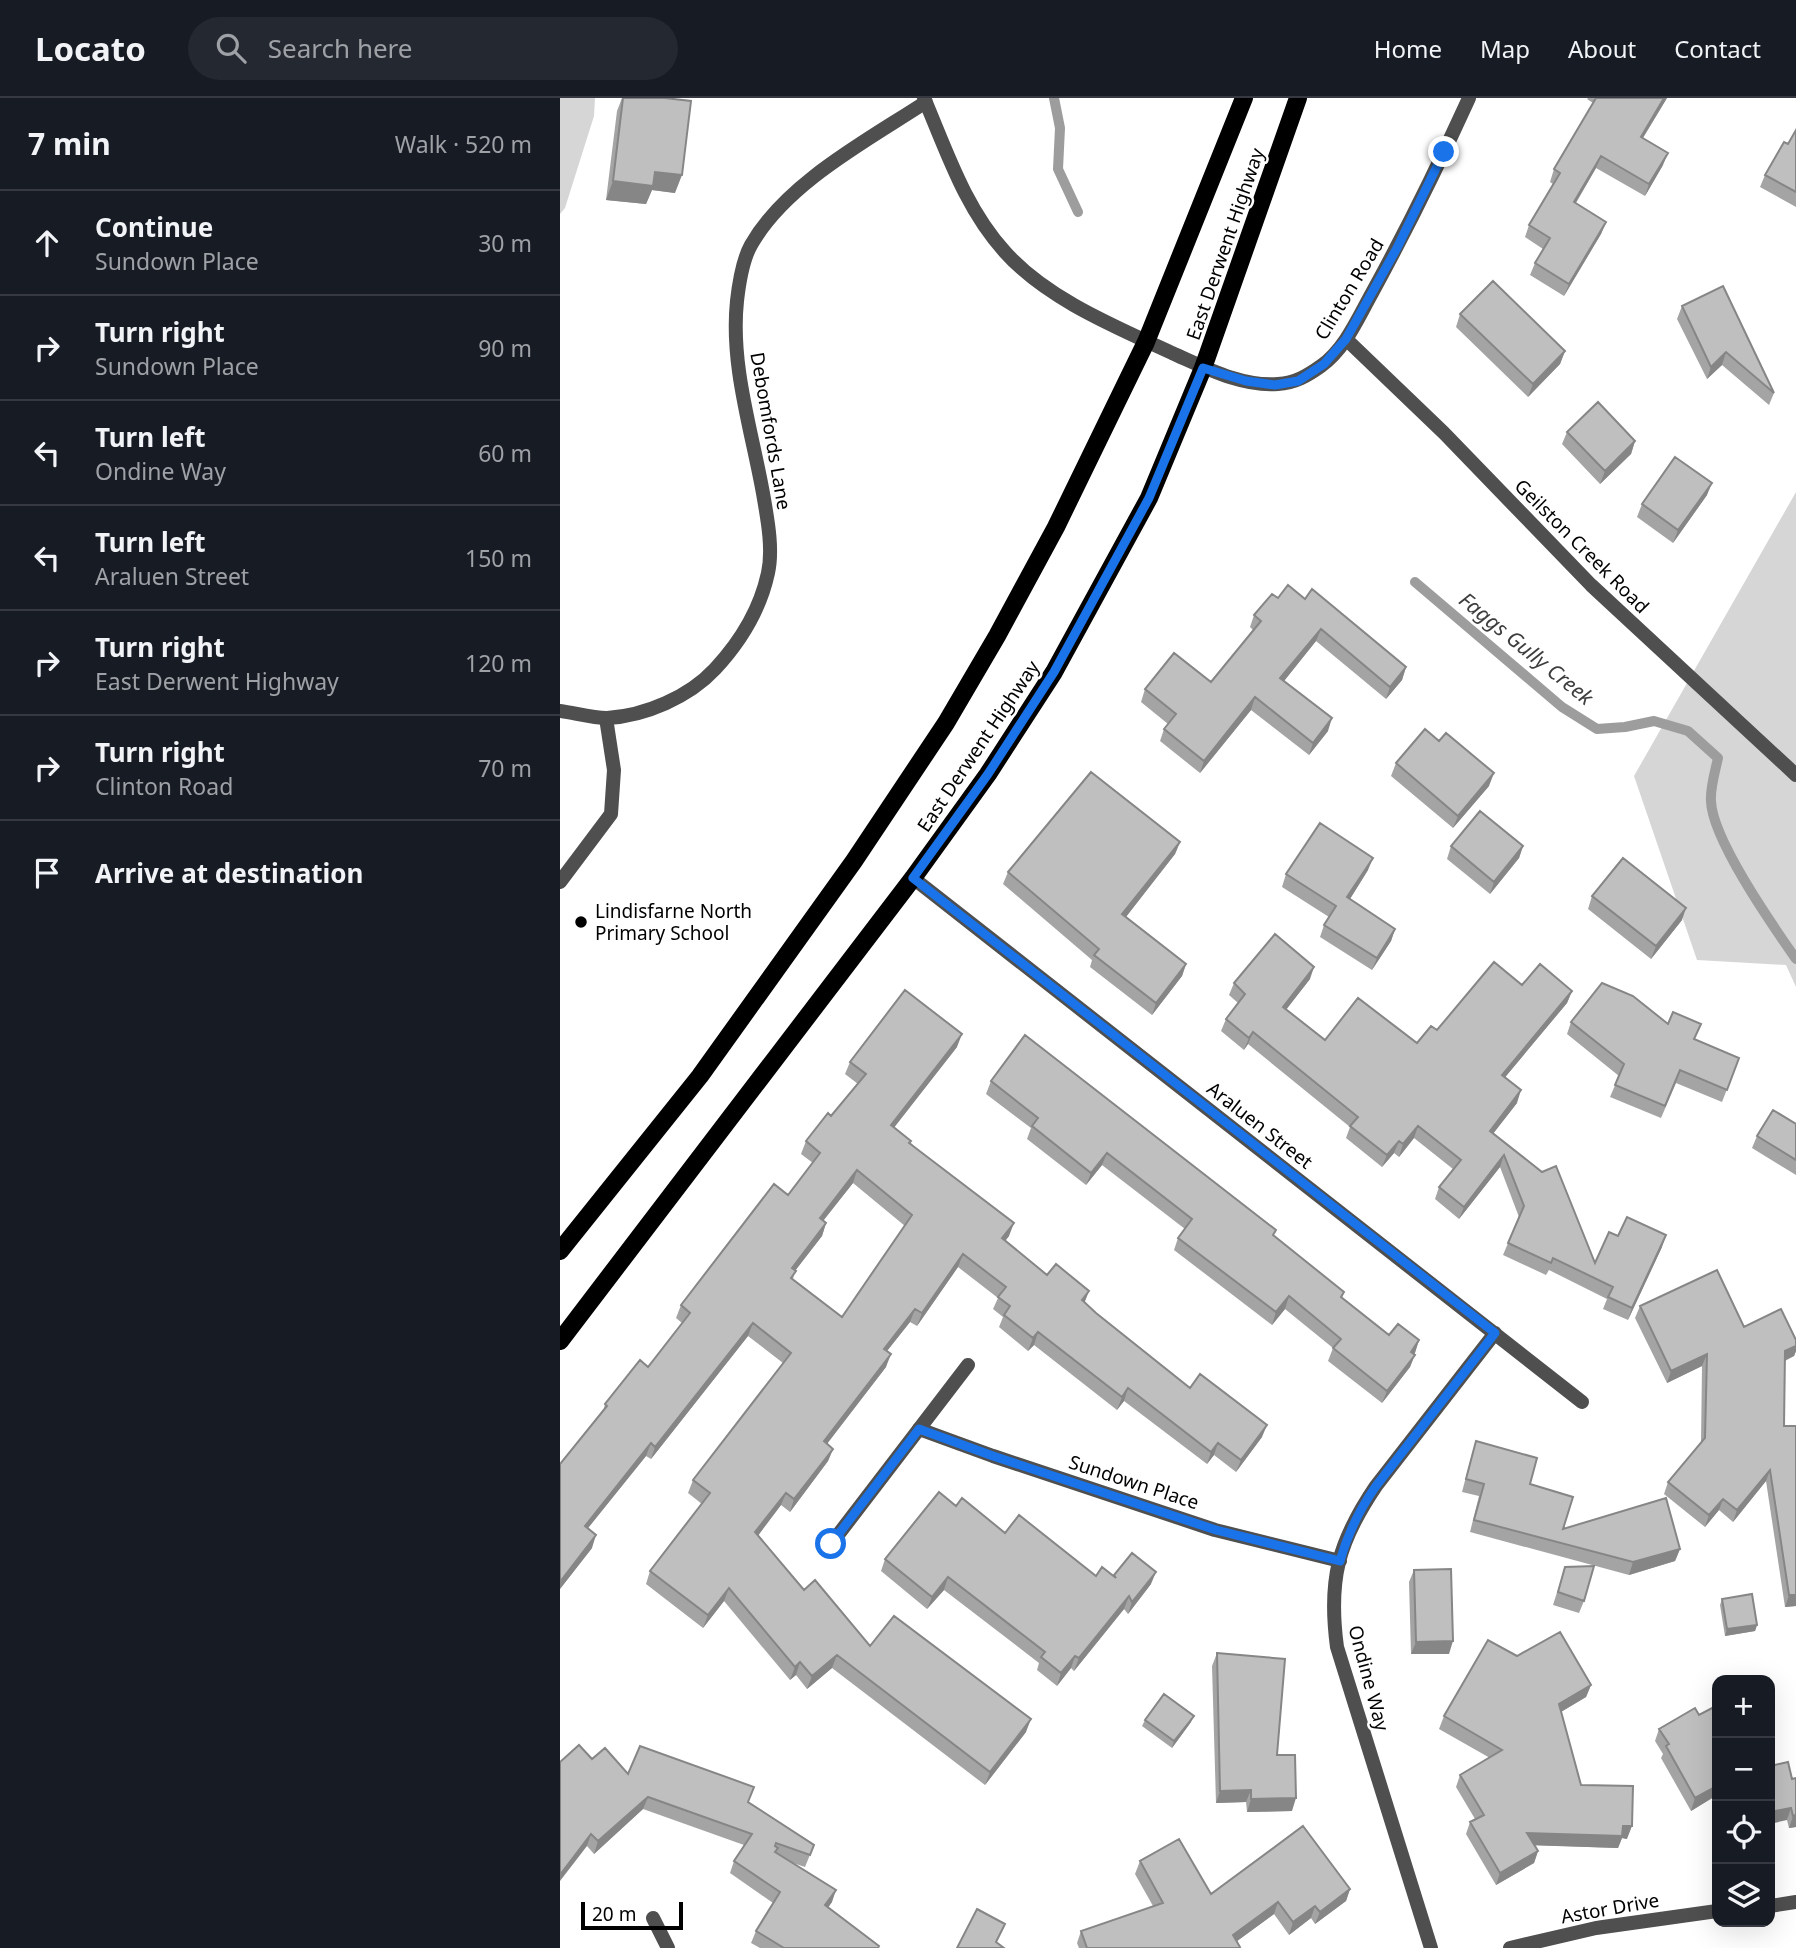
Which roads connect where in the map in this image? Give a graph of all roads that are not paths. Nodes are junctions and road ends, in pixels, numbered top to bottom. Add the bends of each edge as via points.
1 (1244, 98) edge
2 (1298, 98) edge
3 (1469, 98) edge
4 (925, 100) edge
5 (1346, 339) junction
6 (1146, 342) junction
7 (1203, 368) junction
8 (560, 711) edge
9 (606, 718) junction
10 (1796, 775) edge
11 (913, 878) junction
12 (560, 882) edge
13 (560, 1251) edge
14 (1495, 1333) junction
15 (560, 1341) edge
16 (968, 1365) dead end
17 (1582, 1402) dead end
18 (919, 1429) junction
19 (831, 1544) dead end
20 (1340, 1561) junction
21 (1796, 1902) edge
22 (1775, 1905) edge
23 (1712, 1912) edge
24 (653, 1918) dead end
25 (668, 1948) edge
26 (1431, 1948) edge
27 (1510, 1948) edge

1 - 6 main road, East Derwent Highway
2 - 7 main road, East Derwent Highway
3 - 5 street, Clinton Road via 1397,248
4 - 6 street, Clinton Road via 965,194 1006,253 1033,279
4 - 9 street, Debomfords Lane via 802,186 750,246 735,322 739,369 769,527 769,570 756,611 733,650 707,678 672,701
5 - 7 street, Clinton Road via 1324,364 1298,381 1275,385
5 - 10 street, Geilston Creek Road via 1591,585
6 - 7 street, Clinton Road
6 - 13 main road, East Derwent Highway via 1056,527 946,723 701,1076
7 - 11 main road, East Derwent Highway via 1149,498 1054,672
8 - 9 street, Debomfords Lane
9 - 12 street via 614,770 611,814
11 - 14 street, Araluen Street
11 - 15 main road, East Derwent Highway
14 - 17 street, Araluen Street
14 - 20 street, Ondine Way via 1359,1511
16 - 18 street
18 - 19 street
18 - 20 street, Sundown Place via 1216,1530
20 - 26 street, Ondine Way via 1332,1613 1337,1647
21 - 22 street
23 - 27 street, Astor Drive via 1596,1928
24 - 25 street

